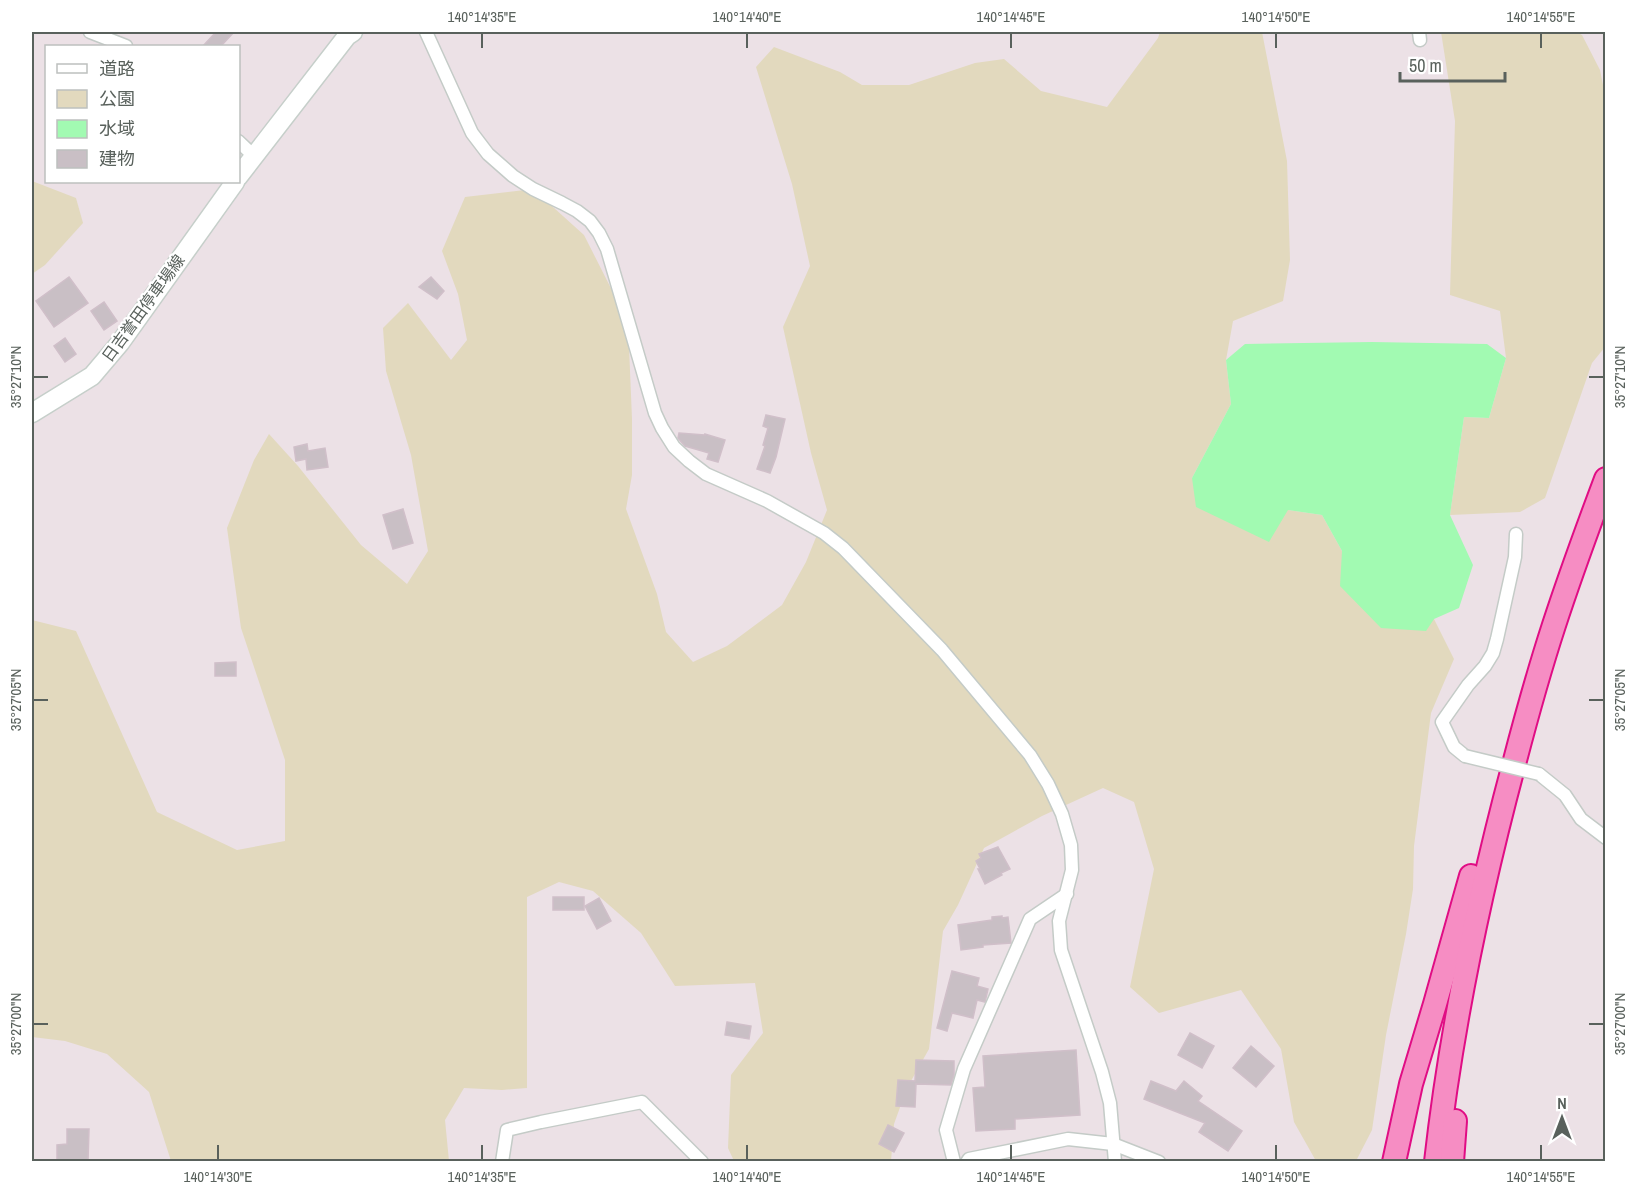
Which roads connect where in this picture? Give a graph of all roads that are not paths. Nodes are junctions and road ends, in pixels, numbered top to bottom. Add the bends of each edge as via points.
1 (90, 32) edge
2 (353, 32) edge
3 (426, 32) edge
4 (123, 45) edge
5 (240, 143) edge
6 (254, 156) junction
7 (240, 174) edge
8 (234, 183) edge
9 (32, 413) edge
10 (1605, 479) edge
11 (1516, 534) dead end
12 (1554, 625) junction
13 (1605, 838) edge
14 (1067, 894) junction
15 (1463, 985) junction
16 (1113, 1144) junction
17 (502, 1161) edge
18 (702, 1161) edge
19 (954, 1161) edge
20 (967, 1161) edge
21 (1115, 1161) edge
22 (1159, 1161) edge
23 (1394, 1161) edge
24 (1436, 1161) edge
25 (1452, 1161) edge

1 - 4 street
2 - 6 main road
3 - 14 street via 472,133 488,154 533,189 577,211 599,234 607,249 655,413 674,447 706,474 767,501 843,548 942,650 1030,755 1062,814 1071,845 1072,870
5 - 6 street
6 - 7 main road
8 - 9 main road, 日吉誉田停車場線 via 92,376
10 - 12 highway
11 - 13 street, bridge via 1515,557 1493,653 1442,722 1454,747 1466,756 1539,774 1565,795 1581,819
12 - 15 highway via 1503,804
12 - 23 highway via 1521,693 1411,1084
14 - 16 street via 1059,921 1060,950 1102,1072 1110,1103
14 - 19 street via 1030,919 964,1069 946,1130
15 - 24 highway
15 - 25 highway
16 - 20 street via 1068,1139
16 - 21 street
16 - 22 street
17 - 18 street via 507,1130 642,1102

